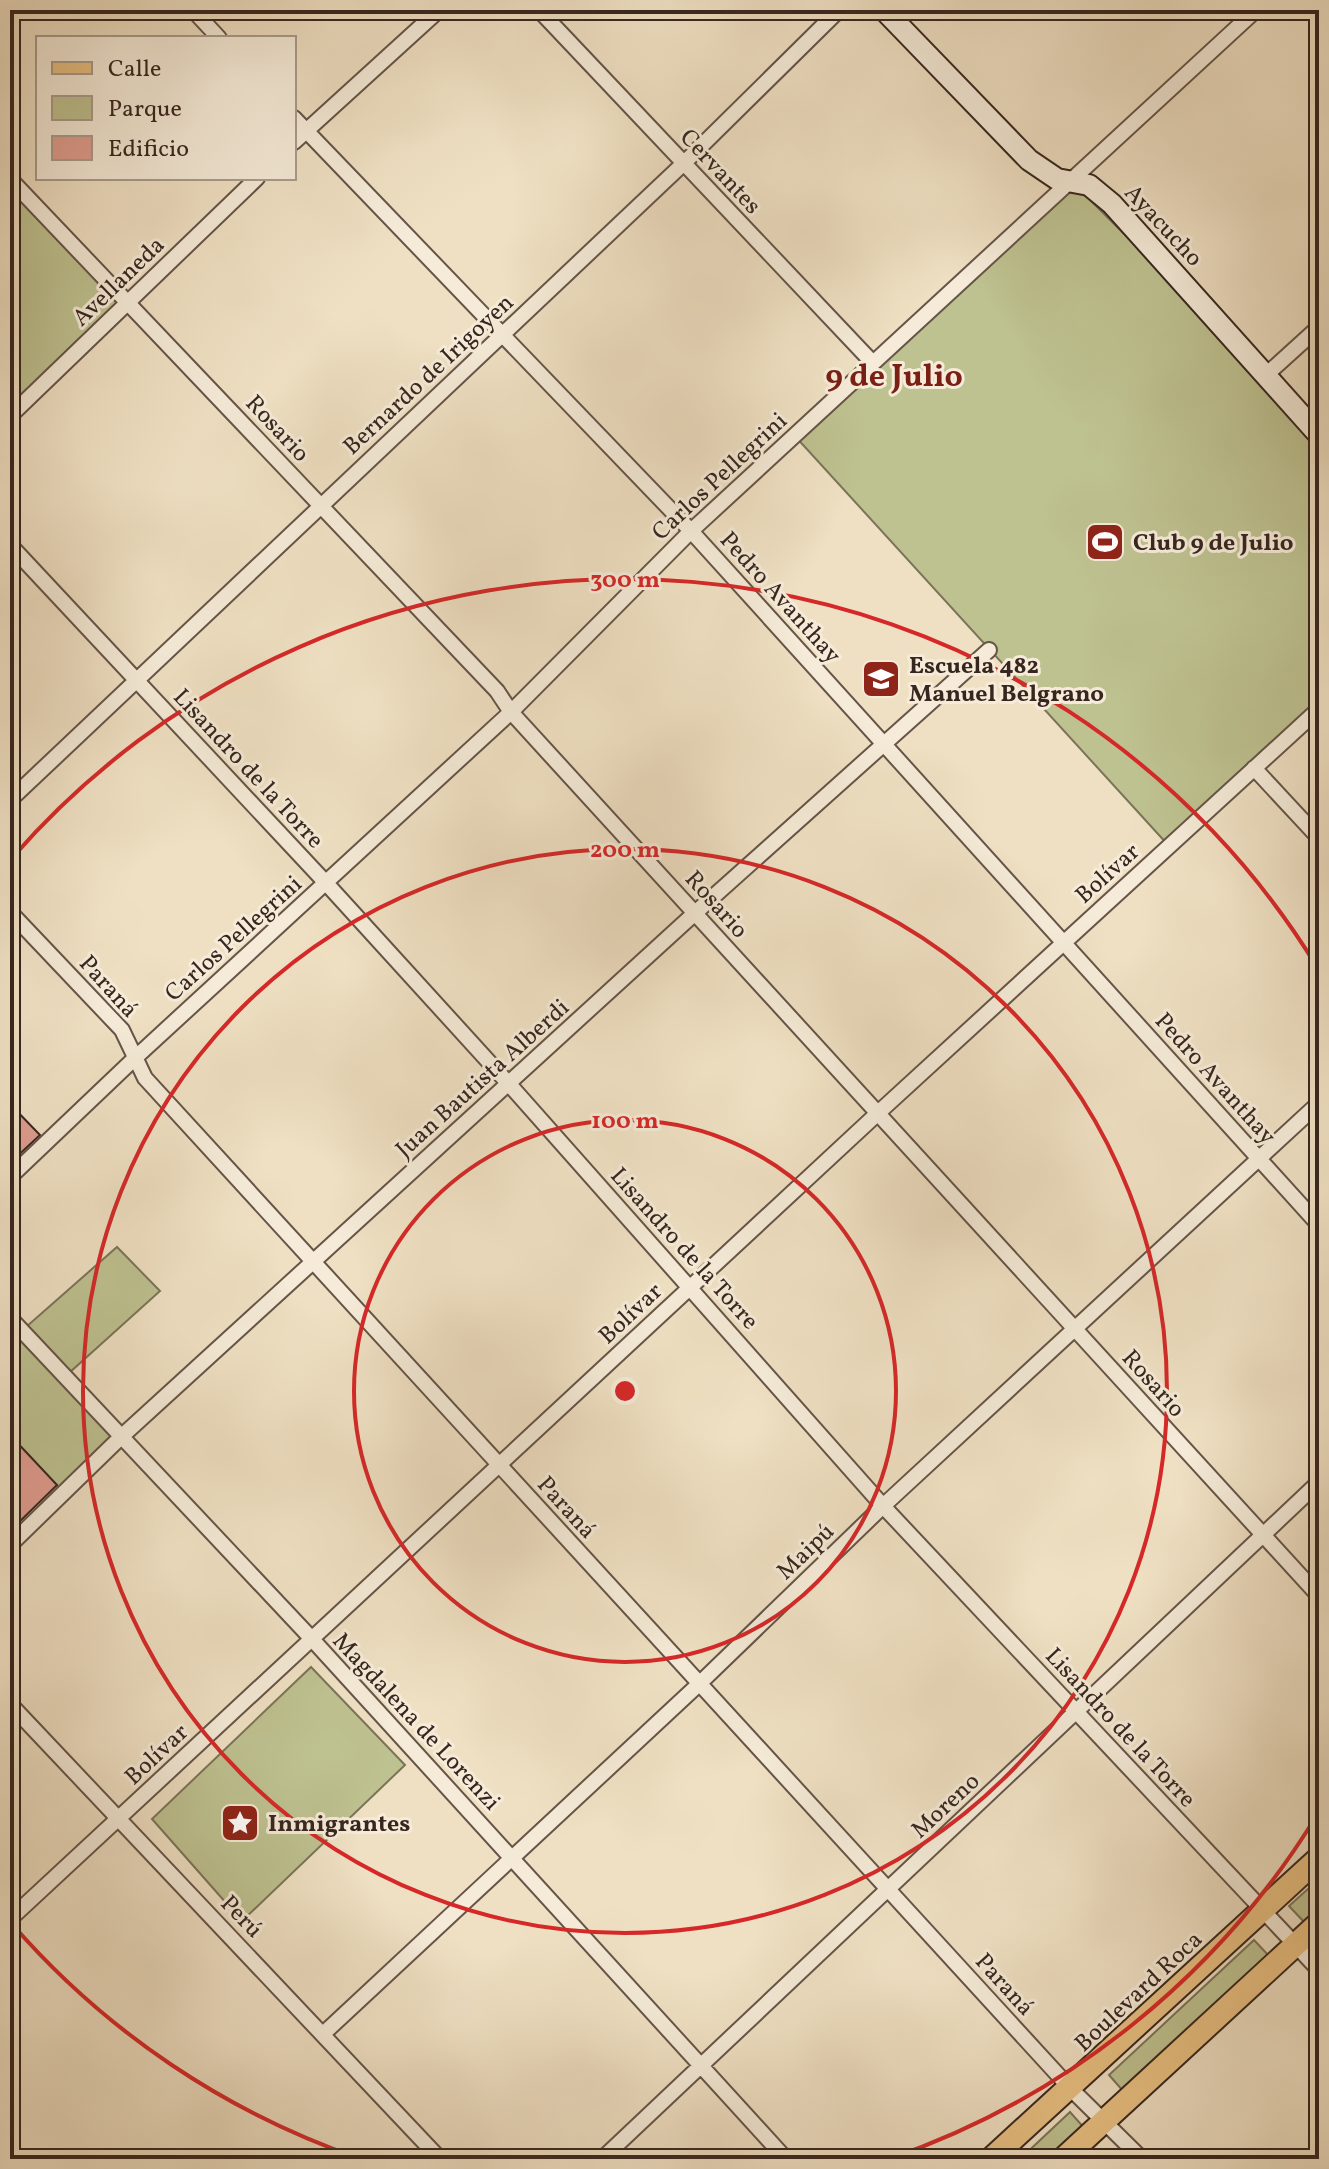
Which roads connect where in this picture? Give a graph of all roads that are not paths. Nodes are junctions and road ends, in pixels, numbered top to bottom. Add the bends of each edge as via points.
1 (16, 10) edge
2 (193, 10) edge
3 (439, 10) edge
4 (539, 10) edge
5 (839, 10) edge
6 (884, 10) edge
7 (1256, 10) edge
8 (10, 15) edge
9 (217, 36) edge
10 (296, 120) edge
11 (306, 130) junction
12 (296, 140) edge
13 (684, 163) junction
14 (10, 179) edge
15 (255, 180) edge
16 (1072, 182) junction
17 (129, 301) junction
18 (1319, 327) edge
19 (503, 334) junction
20 (872, 362) junction
21 (1266, 375) junction
22 (10, 416) edge
23 (1319, 435) edge
24 (320, 506) junction
25 (691, 531) junction
26 (10, 545) edge
27 (989, 650) dead end
28 (135, 679) junction
29 (1319, 709) edge
30 (511, 712) junction
31 (885, 743) junction
32 (1254, 768) junction
33 (10, 800) edge
34 (1319, 838) edge
35 (326, 883) junction
36 (10, 912) edge
37 (695, 913) junction
38 (1064, 941) junction
39 (135, 1058) junction
40 (509, 1084) junction
41 (1319, 1103) edge
42 (878, 1113) junction
43 (1258, 1158) junction
44 (10, 1177) edge
45 (1319, 1225) edge
46 (314, 1261) junction
47 (691, 1286) junction
48 (10, 1318) edge
49 (1075, 1329) junction
50 (121, 1437) junction
51 (499, 1465) junction
52 (1319, 1482) edge
53 (883, 1506) junction
54 (1263, 1535) junction
55 (10, 1545) edge
56 (1319, 1596) edge
57 (311, 1638) junction
58 (699, 1684) junction
59 (10, 1704) edge
60 (1076, 1712) junction
61 (120, 1819) junction
62 (512, 1858) junction
63 (1319, 1858) edge
64 (888, 1889) junction
65 (1264, 1911) junction
66 (10, 1919) edge
67 (1319, 1923) edge
68 (1296, 1945) junction
69 (1319, 1970) edge
70 (323, 2034) junction
71 (701, 2065) junction
72 (1070, 2088) junction
73 (1105, 2120) junction
74 (440, 2159) edge
75 (602, 2159) edge
76 (786, 2159) edge
77 (991, 2159) edge
78 (1063, 2159) edge
79 (1142, 2159) edge

1 - 8 street
2 - 9 street
3 - 11 street
4 - 13 street, Cervantes
5 - 13 street, Bernardo de Irigoyen
6 - 16 street, Ayacucho via 1029,160 1057,179
7 - 16 street, Carlos Pellegrini
10 - 11 street, Pedro Avanthay
11 - 12 street
11 - 19 street, Pedro Avanthay
13 - 19 street, Bernardo de Irigoyen
13 - 20 street, Cervantes
14 - 17 street, Rosario
15 - 17 street, Avellaneda
16 - 20 street, Carlos Pellegrini
16 - 21 street, Ayacucho via 1089,185 1112,204
17 - 22 street, Avellaneda
17 - 24 street, Rosario
18 - 21 street
19 - 24 street, Bernardo de Irigoyen
19 - 25 street, Pedro Avanthay
20 - 25 street, Carlos Pellegrini
21 - 23 street, Ayacucho
24 - 28 street, Bernardo de Irigoyen
24 - 30 street, Rosario via 497,691
25 - 30 street, Carlos Pellegrini
25 - 31 street, Pedro Avanthay
26 - 28 street, Lisandro de la Torre
27 - 31 street, Juan Bautista Alberdi
28 - 33 street, Bernardo de Irigoyen
28 - 35 street, Lisandro de la Torre
29 - 32 street, Bolívar
30 - 35 street, Carlos Pellegrini
30 - 37 street, Rosario
31 - 37 street, Juan Bautista Alberdi
31 - 38 street, Pedro Avanthay
32 - 34 street
32 - 38 street, Bolívar
35 - 39 street, Carlos Pellegrini
35 - 40 street, Lisandro de la Torre
36 - 39 street, Paraná via 122,1030
37 - 40 street, Juan Bautista Alberdi
37 - 42 street, Rosario
38 - 42 street, Bolívar
38 - 43 street, Pedro Avanthay
39 - 44 street, Carlos Pellegrini
39 - 46 street, Paraná via 145,1078
40 - 46 street, Juan Bautista Alberdi
40 - 47 street, Lisandro de la Torre
41 - 43 street, Maipú
42 - 47 street, Bolívar
42 - 49 street, Rosario
43 - 45 street, Pedro Avanthay
43 - 49 street, Maipú
46 - 50 street, Juan Bautista Alberdi
46 - 51 street, Paraná
47 - 51 street, Bolívar
47 - 53 street, Lisandro de la Torre
48 - 50 street, Magdalena de Lorenzi
49 - 53 street, Maipú
49 - 54 street, Rosario
50 - 55 street, Juan Bautista Alberdi
50 - 57 street, Magdalena de Lorenzi
51 - 57 street, Bolívar
51 - 58 street, Paraná
52 - 54 street, Moreno
53 - 58 street, Maipú
53 - 60 street, Lisandro de la Torre
54 - 56 street, Rosario
54 - 60 street, Moreno
57 - 61 street, Bolívar
57 - 62 street, Magdalena de Lorenzi
58 - 62 street, Maipú
58 - 64 street, Paraná
59 - 61 street, Perú
60 - 64 street, Moreno
60 - 65 street, Lisandro de la Torre
61 - 66 street, Bolívar
61 - 70 street, Perú
62 - 70 street, Maipú
62 - 71 street, Magdalena de Lorenzi
63 - 65 main road, Boulevard Roca
64 - 71 street, Moreno
64 - 72 street, Paraná
65 - 68 street, Lisandro de la Torre
65 - 72 main road, Boulevard Roca
67 - 68 main road
68 - 69 street, Lisandro de la Torre
68 - 73 main road
70 - 74 street, Perú
71 - 75 street, Moreno
71 - 76 street, Magdalena de Lorenzi
72 - 73 street, Paraná
72 - 77 main road, Boulevard Roca
73 - 78 main road
73 - 79 street, Paraná

